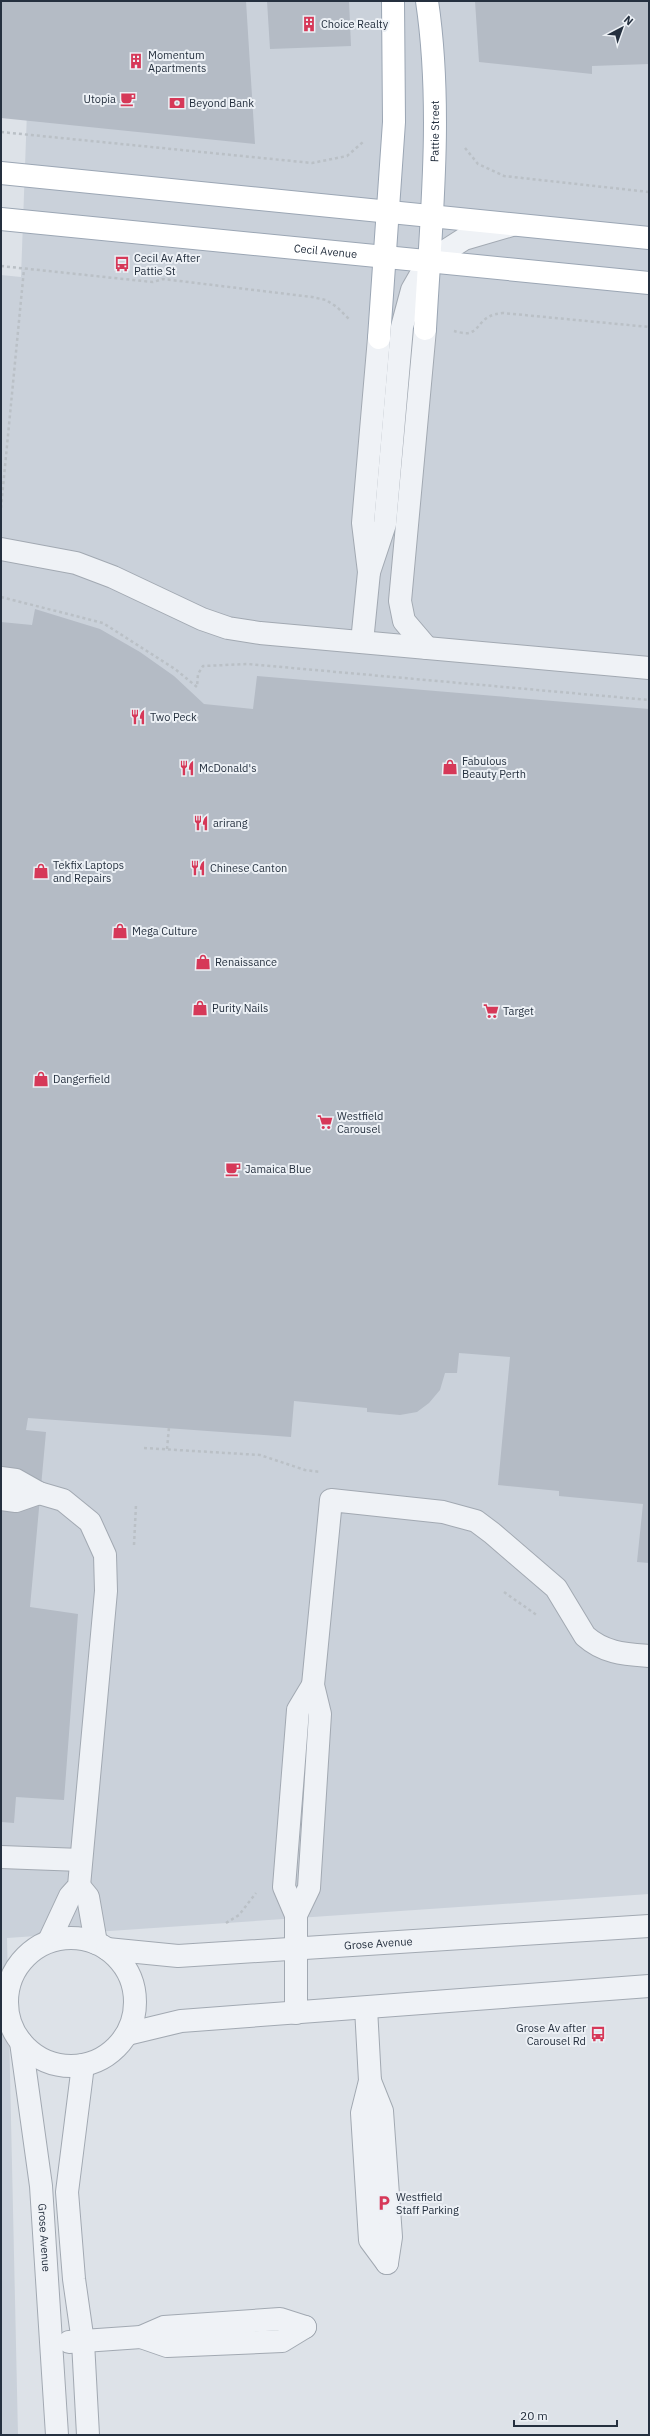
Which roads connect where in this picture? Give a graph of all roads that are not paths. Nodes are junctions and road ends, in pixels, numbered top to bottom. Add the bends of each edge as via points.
1 (393, 1) edge
2 (427, 1) edge
3 (1, 173) edge
4 (388, 212) junction
5 (430, 216) junction
6 (1, 219) edge
7 (512, 225) junction
8 (649, 238) edge
9 (385, 257) junction
10 (428, 262) junction
11 (649, 283) edge
12 (425, 329) joint
13 (379, 338) joint
14 (1, 549) edge
15 (369, 572) junction
16 (362, 642) junction
17 (427, 648) junction
18 (649, 668) edge
19 (1, 1478) edge
20 (39, 1493) junction
21 (1, 1499) edge
22 (649, 1656) edge
23 (1, 1857) edge
24 (81, 1860) junction
25 (78, 1886) junction
26 (649, 1926) edge
27 (50, 1941) junction
28 (102, 1946) junction
29 (295, 1950) junction
30 (649, 1986) edge
31 (366, 2008) junction
32 (296, 2013) junction
33 (127, 2034) junction
34 (21, 2042) junction
35 (83, 2065) junction
36 (370, 2081) junction
37 (141, 2337) junction
38 (83, 2342) junction
39 (52, 2343) junction
40 (57, 2435) edge
41 (88, 2435) edge

1 - 4 main road via 394,122
2 - 5 main road, Pattie Street via 434,90
3 - 4 main road
4 - 5 main road
4 - 9 main road
5 - 7 main road
5 - 10 main road, Pattie Street
6 - 9 main road, Cecil Avenue
7 - 8 main road
7 - 10 street via 464,239
9 - 10 main road, Cecil Avenue
9 - 13 main road
10 - 11 main road, Cecil Avenue
10 - 12 main road, Pattie Street
10 - 15 street via 412,290 403,317 385,524
12 - 17 street via 400,602 404,621
13 - 15 street via 363,523
14 - 16 street via 76,563 228,628
15 - 16 street
16 - 17 street
17 - 18 street
19 - 20 street via 16,1480
20 - 21 street via 16,1501
20 - 24 street via 63,1500 90,1522 105,1554 106,1591
22 - 29 street via 612,1653 591,1642 556,1588 492,1532 476,1522 443,1512 331,1500 313,1685 298,1710 284,1887 296,1915
23 - 24 street
24 - 25 street
25 - 27 street via 70,1896
25 - 28 street via 88,1897
26 - 29 street, Grose Avenue
27 - 28 street via 73,1938
27 - 34 street via 28,1953 13,1972 6,1996 9,2021
28 - 29 street, Grose Avenue via 178,1956
28 - 33 street via 124,1966 133,1988 134,2012
29 - 32 street
30 - 31 street
31 - 32 street
31 - 36 street
32 - 33 street via 181,2021
33 - 35 street via 115,2048 100,2059
34 - 35 street via 38,2057 60,2065
34 - 39 street, Grose Avenue via 41,2186
35 - 38 street via 67,2192 74,2279
36 - 36 street via 382,2111 391,2237 387,2264 370,2240 362,2113
37 - 37 street via 164,2326 280,2318 305,2328 282,2341 167,2346
37 - 38 street
38 - 39 street
38 - 41 street
39 - 40 street, Grose Avenue

